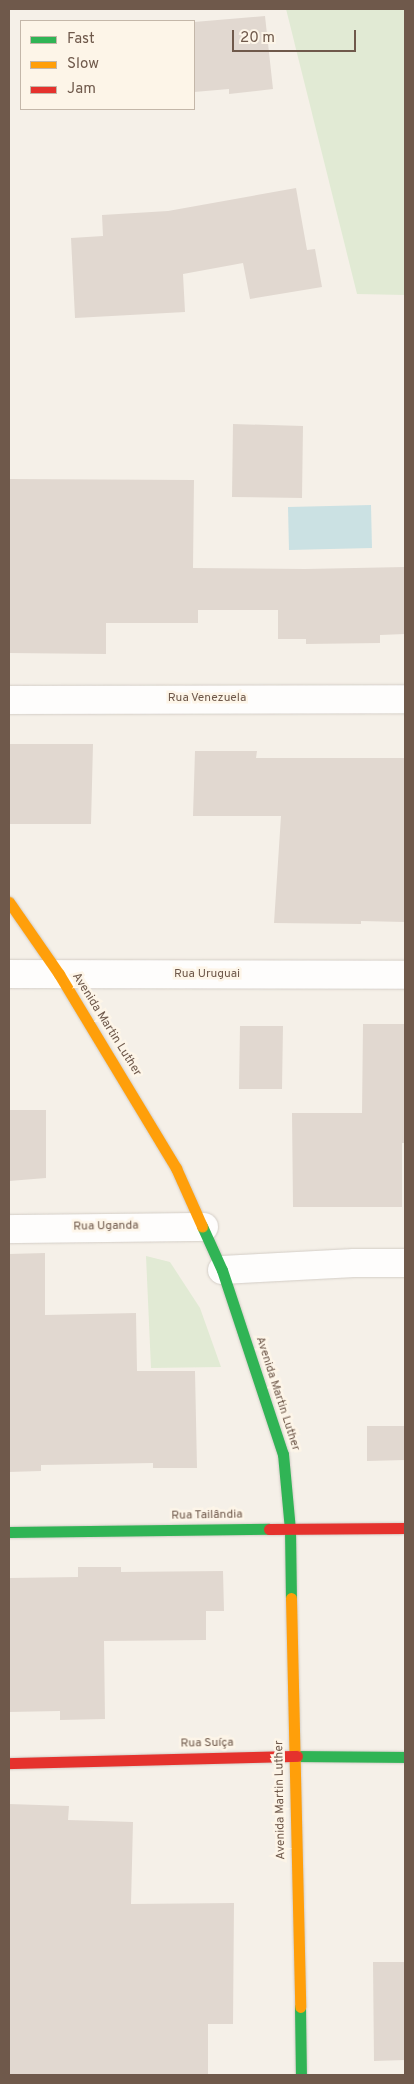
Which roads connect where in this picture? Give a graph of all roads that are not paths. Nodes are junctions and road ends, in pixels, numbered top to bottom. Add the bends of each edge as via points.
1 (405, 699) edge
2 (9, 700) edge
3 (9, 902) edge
4 (9, 974) edge
5 (58, 974) junction
6 (405, 975) edge
7 (204, 1227) junction
8 (9, 1229) edge
9 (405, 1263) edge
10 (222, 1270) junction
11 (405, 1528) edge
12 (290, 1529) junction
13 (9, 1532) edge
14 (294, 1756) junction
15 (405, 1757) edge
16 (9, 1763) edge
17 (301, 2075) edge

1 - 2 street, Rua Venezuela
3 - 5 main road, Avenida Martin Luther
4 - 5 street, Rua Uruguai
5 - 6 street, Rua Uruguai
5 - 7 main road, Avenida Martin Luther via 176,1168
7 - 8 street, Rua Uganda
7 - 10 main road, Avenida Martin Luther
9 - 10 street
10 - 12 main road, Avenida Martin Luther via 283,1454
11 - 12 main road, Rua Tailândia
12 - 13 main road, Rua Tailândia
12 - 14 main road, Avenida Martin Luther
14 - 15 main road, Rua Suíça
14 - 16 main road, Rua Suíça
14 - 17 main road, Avenida Martin Luther

